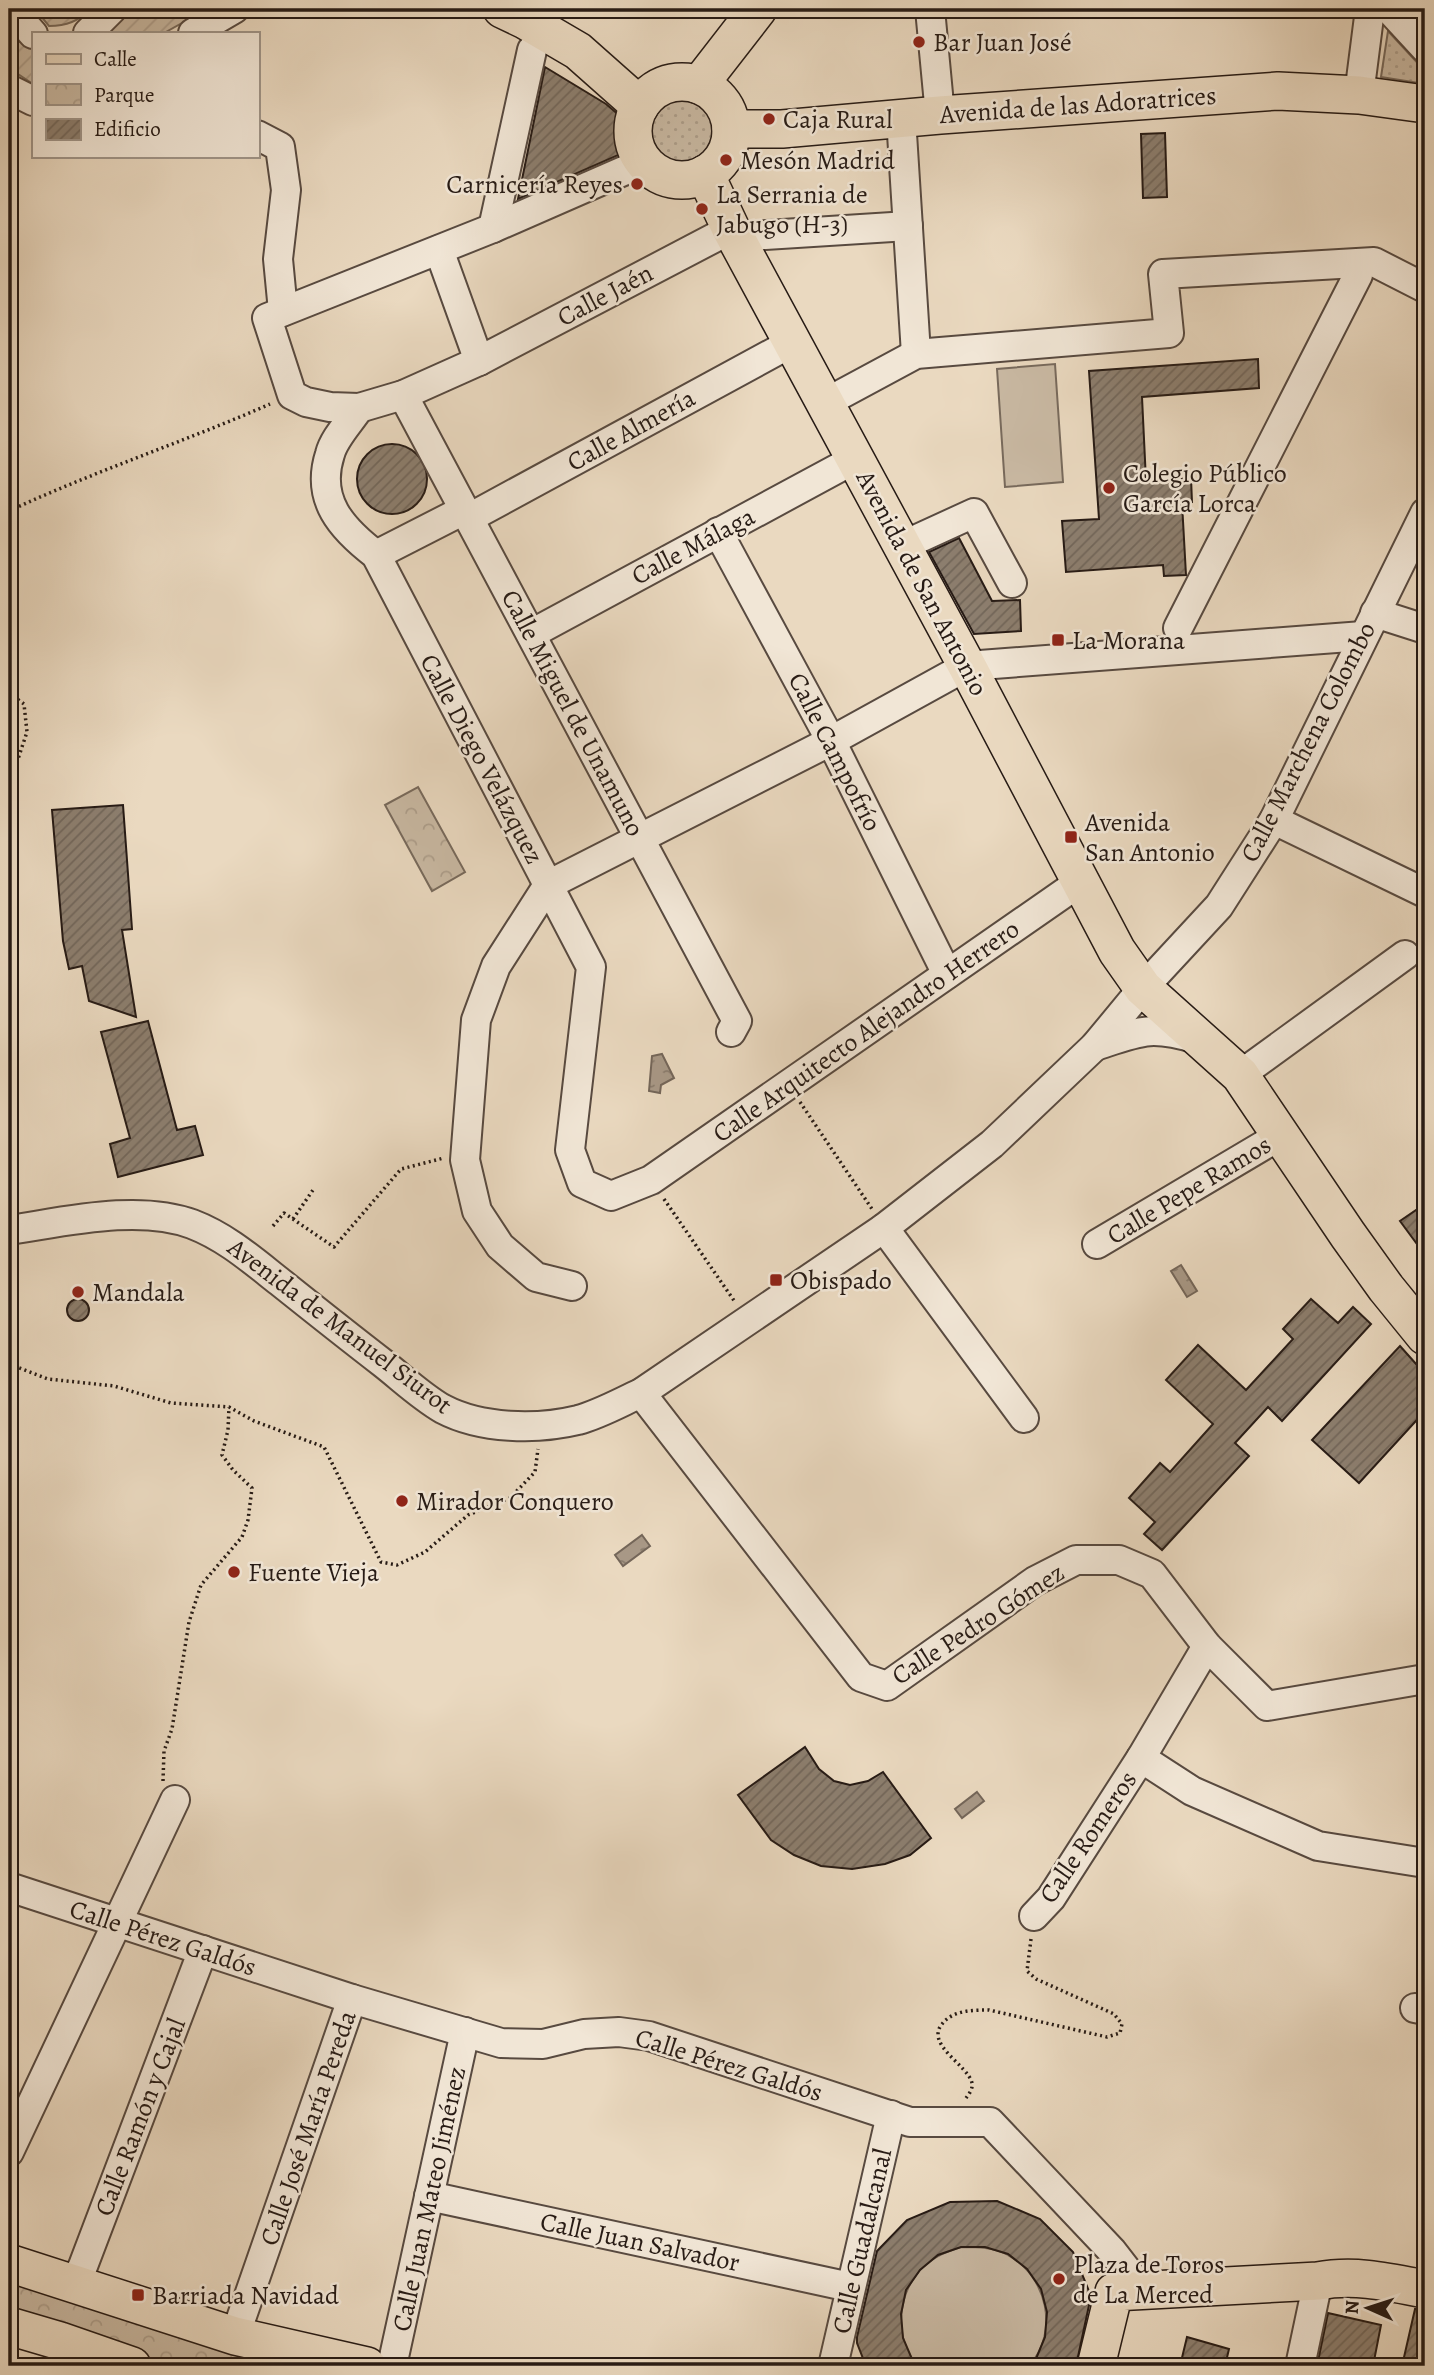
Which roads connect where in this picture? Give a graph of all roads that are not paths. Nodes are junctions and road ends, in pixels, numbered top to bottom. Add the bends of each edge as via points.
1 (113, 9) edge
2 (234, 9) edge
3 (502, 9) edge
4 (546, 9) edge
5 (758, 9) edge
6 (930, 9) edge
7 (1370, 9) edge
8 (1389, 9) edge
9 (89, 32) edge
10 (195, 32) edge
11 (1425, 48) edge
12 (532, 50) dead end
13 (9, 89) edge
14 (668, 92) junction
15 (1359, 95) junction
16 (32, 100) edge
17 (1425, 104) edge
18 (940, 115) junction
19 (901, 118) junction
20 (731, 129) junction
21 (259, 136) edge
22 (644, 162) junction
23 (705, 174) junction
24 (908, 226) junction
25 (493, 228) junction
26 (733, 233) junction
27 (439, 250) junction
28 (1359, 275) dead end
29 (1425, 288) edge
30 (275, 314) junction
31 (793, 342) junction
32 (916, 354) junction
33 (479, 361) junction
34 (403, 395) junction
35 (825, 403) junction
36 (359, 408) junction
37 (855, 459) junction
38 (1425, 513) edge
39 (467, 514) junction
40 (718, 533) junction
41 (902, 546) junction
42 (376, 555) junction
43 (1012, 583) dead end
44 (1369, 625) junction
45 (1178, 628) dead end
46 (1423, 630) edge
47 (531, 634) junction
48 (967, 666) junction
49 (831, 741) junction
50 (1274, 820) junction
51 (639, 838) junction
52 (1080, 882) junction
53 (548, 885) junction
54 (1425, 893) edge
55 (1405, 955) dead end
56 (947, 974) junction
57 (1143, 988) junction
58 (731, 1032) dead end
59 (1203, 1040) junction
60 (1096, 1046) junction
61 (1240, 1075) junction
62 (1281, 1135) junction
63 (884, 1228) junction
64 (9, 1230) edge
65 (1097, 1244) dead end
66 (572, 1286) dead end
67 (1425, 1336) edge
68 (641, 1393) junction
69 (1024, 1418) dead end
70 (1207, 1646) junction
71 (1425, 1679) edge
72 (1140, 1758) junction
73 (175, 1800) road end
74 (1425, 1863) edge
75 (9, 1888) edge
76 (1034, 1916) road end
77 (118, 1924) junction
78 (203, 1950) junction
79 (352, 1999) junction
80 (465, 2032) junction
81 (891, 2115) junction
82 (9, 2152) edge
83 (429, 2196) junction
84 (9, 2263) edge
85 (1318, 2281) junction
86 (75, 2282) junction
87 (850, 2287) junction
88 (1425, 2289) edge
89 (1128, 2292) junction
90 (9, 2326) edge
91 (235, 2336) junction
92 (132, 2366) edge
93 (367, 2366) edge
94 (392, 2366) edge
95 (833, 2366) edge
96 (1096, 2366) edge
97 (1300, 2366) edge

1 - 9 street
2 - 10 street
3 - 14 main road via 578,51
4 - 14 main road
5 - 14 main road
6 - 18 street
7 - 15 street
8 - 11 street
12 - 25 street
13 - 16 street
14 - 20 main road via 712,92 722,103
14 - 22 main road via 634,120 636,150
15 - 17 main road, Avenida de las Adoratrices
15 - 18 main road, Avenida de las Adoratrices via 1278,92
18 - 19 main road, Avenida de las Adoratrices
19 - 20 main road, Avenida de las Adoratrices
19 - 24 street
20 - 23 main road via 724,156
21 - 30 street via 280,147 286,190
22 - 23 main road via 672,179 689,180
22 - 25 street
23 - 26 main road, Avenida de San Antonio
24 - 26 street
24 - 32 street
25 - 27 street
26 - 31 main road, Avenida de San Antonio
26 - 33 street, Calle Jaén
27 - 30 street
27 - 33 street
28 - 45 street
29 - 32 street via 1374,262 1163,274 1169,333
30 - 36 street via 292,395 330,407
31 - 35 main road, Avenida de San Antonio
31 - 39 street, Calle Almería
32 - 35 street
33 - 34 street, Calle Jaén
34 - 36 street, Calle Jaén
34 - 39 street, Calle Miguel de Unamuno
35 - 37 main road, Avenida de San Antonio
36 - 42 street, Calle Diego Velázquez via 330,452 325,482 332,510 354,538
37 - 40 street, Calle Málaga
37 - 41 main road, Avenida de San Antonio
38 - 44 street, Calle Marchena Colombo
39 - 42 street, Calle Almería
39 - 47 street, Calle Miguel de Unamuno
40 - 47 street, Calle Málaga
40 - 49 street, Calle Campofrío
41 - 43 street via 974,513
41 - 48 main road, Avenida de San Antonio
42 - 53 street, Calle Diego Velázquez
44 - 46 street
44 - 48 street
44 - 50 street, Calle Marchena Colombo
47 - 51 street, Calle Miguel de Unamuno
48 - 49 street
48 - 52 main road, Avenida de San Antonio
49 - 51 street
49 - 56 street, Calle Campofrío
50 - 54 street
50 - 57 street, Calle Marchena Colombo via 1219,906
51 - 53 street
51 - 58 street, Calle Miguel de Unamuno via 737,1021
52 - 56 street, Calle Arquitecto Alejandro Herrero
52 - 57 main road, Avenida de San Antonio
53 - 56 street, Calle Arquitecto Alejandro Herrero via 591,967 569,1150 582,1183 611,1196 654,1186
53 - 66 street, Calle Diego Velázquez via 496,966 476,1020 465,1154 477,1211 500,1246 536,1277
55 - 61 street
57 - 59 main road, Avenida de Manuel Siurot
57 - 60 street, Avenida de Manuel Siurot
59 - 60 street, Avenida de Manuel Siurot via 1168,1030 1143,1030
59 - 61 main road, Avenida de Manuel Siurot
60 - 63 street, Avenida de Manuel Siurot via 992,1144
61 - 62 main road, Avenida de Manuel Siurot
62 - 65 street, Calle Pepe Ramos
62 - 67 main road, Avenida de Manuel Siurot via 1348,1235
63 - 68 street, Avenida de Manuel Siurot
63 - 69 street
64 - 68 street, Avenida de Manuel Siurot via 114,1215 234,1230 404,1381 444,1409 475,1421 541,1425 578,1420
68 - 70 street, Calle Pedro Gómez via 861,1677 887,1686 1035,1581 1076,1560 1119,1560 1152,1574
70 - 71 street via 1267,1706
70 - 72 street, Calle Romeros
72 - 74 street via 1192,1791 1318,1846
72 - 76 street, Calle Romeros via 1051,1898
73 - 77 street
75 - 77 street, Calle Pérez Galdós
77 - 78 street, Calle Pérez Galdós
77 - 82 street
78 - 79 street, Calle Pérez Galdós
78 - 86 street, Calle Ramón y Cajal
79 - 80 street, Calle Pérez Galdós
79 - 91 street, Calle José María Pereda
80 - 81 street, Calle Pérez Galdós via 501,2043 543,2044 584,2034 649,2036
80 - 83 street, Calle Juan Mateo Jiménez
81 - 87 street, Calle Guadalcanal
81 - 89 street, Calle Pérez Galdós via 910,2122 990,2122 1112,2251
83 - 87 street, Calle Juan Salvador
83 - 94 street, Calle Juan Mateo Jiménez
84 - 86 main road
85 - 88 main road via 1364,2277
85 - 89 main road
85 - 97 street
86 - 91 main road
87 - 95 street, Calle Guadalcanal
89 - 96 main road
90 - 92 main road
91 - 93 main road

